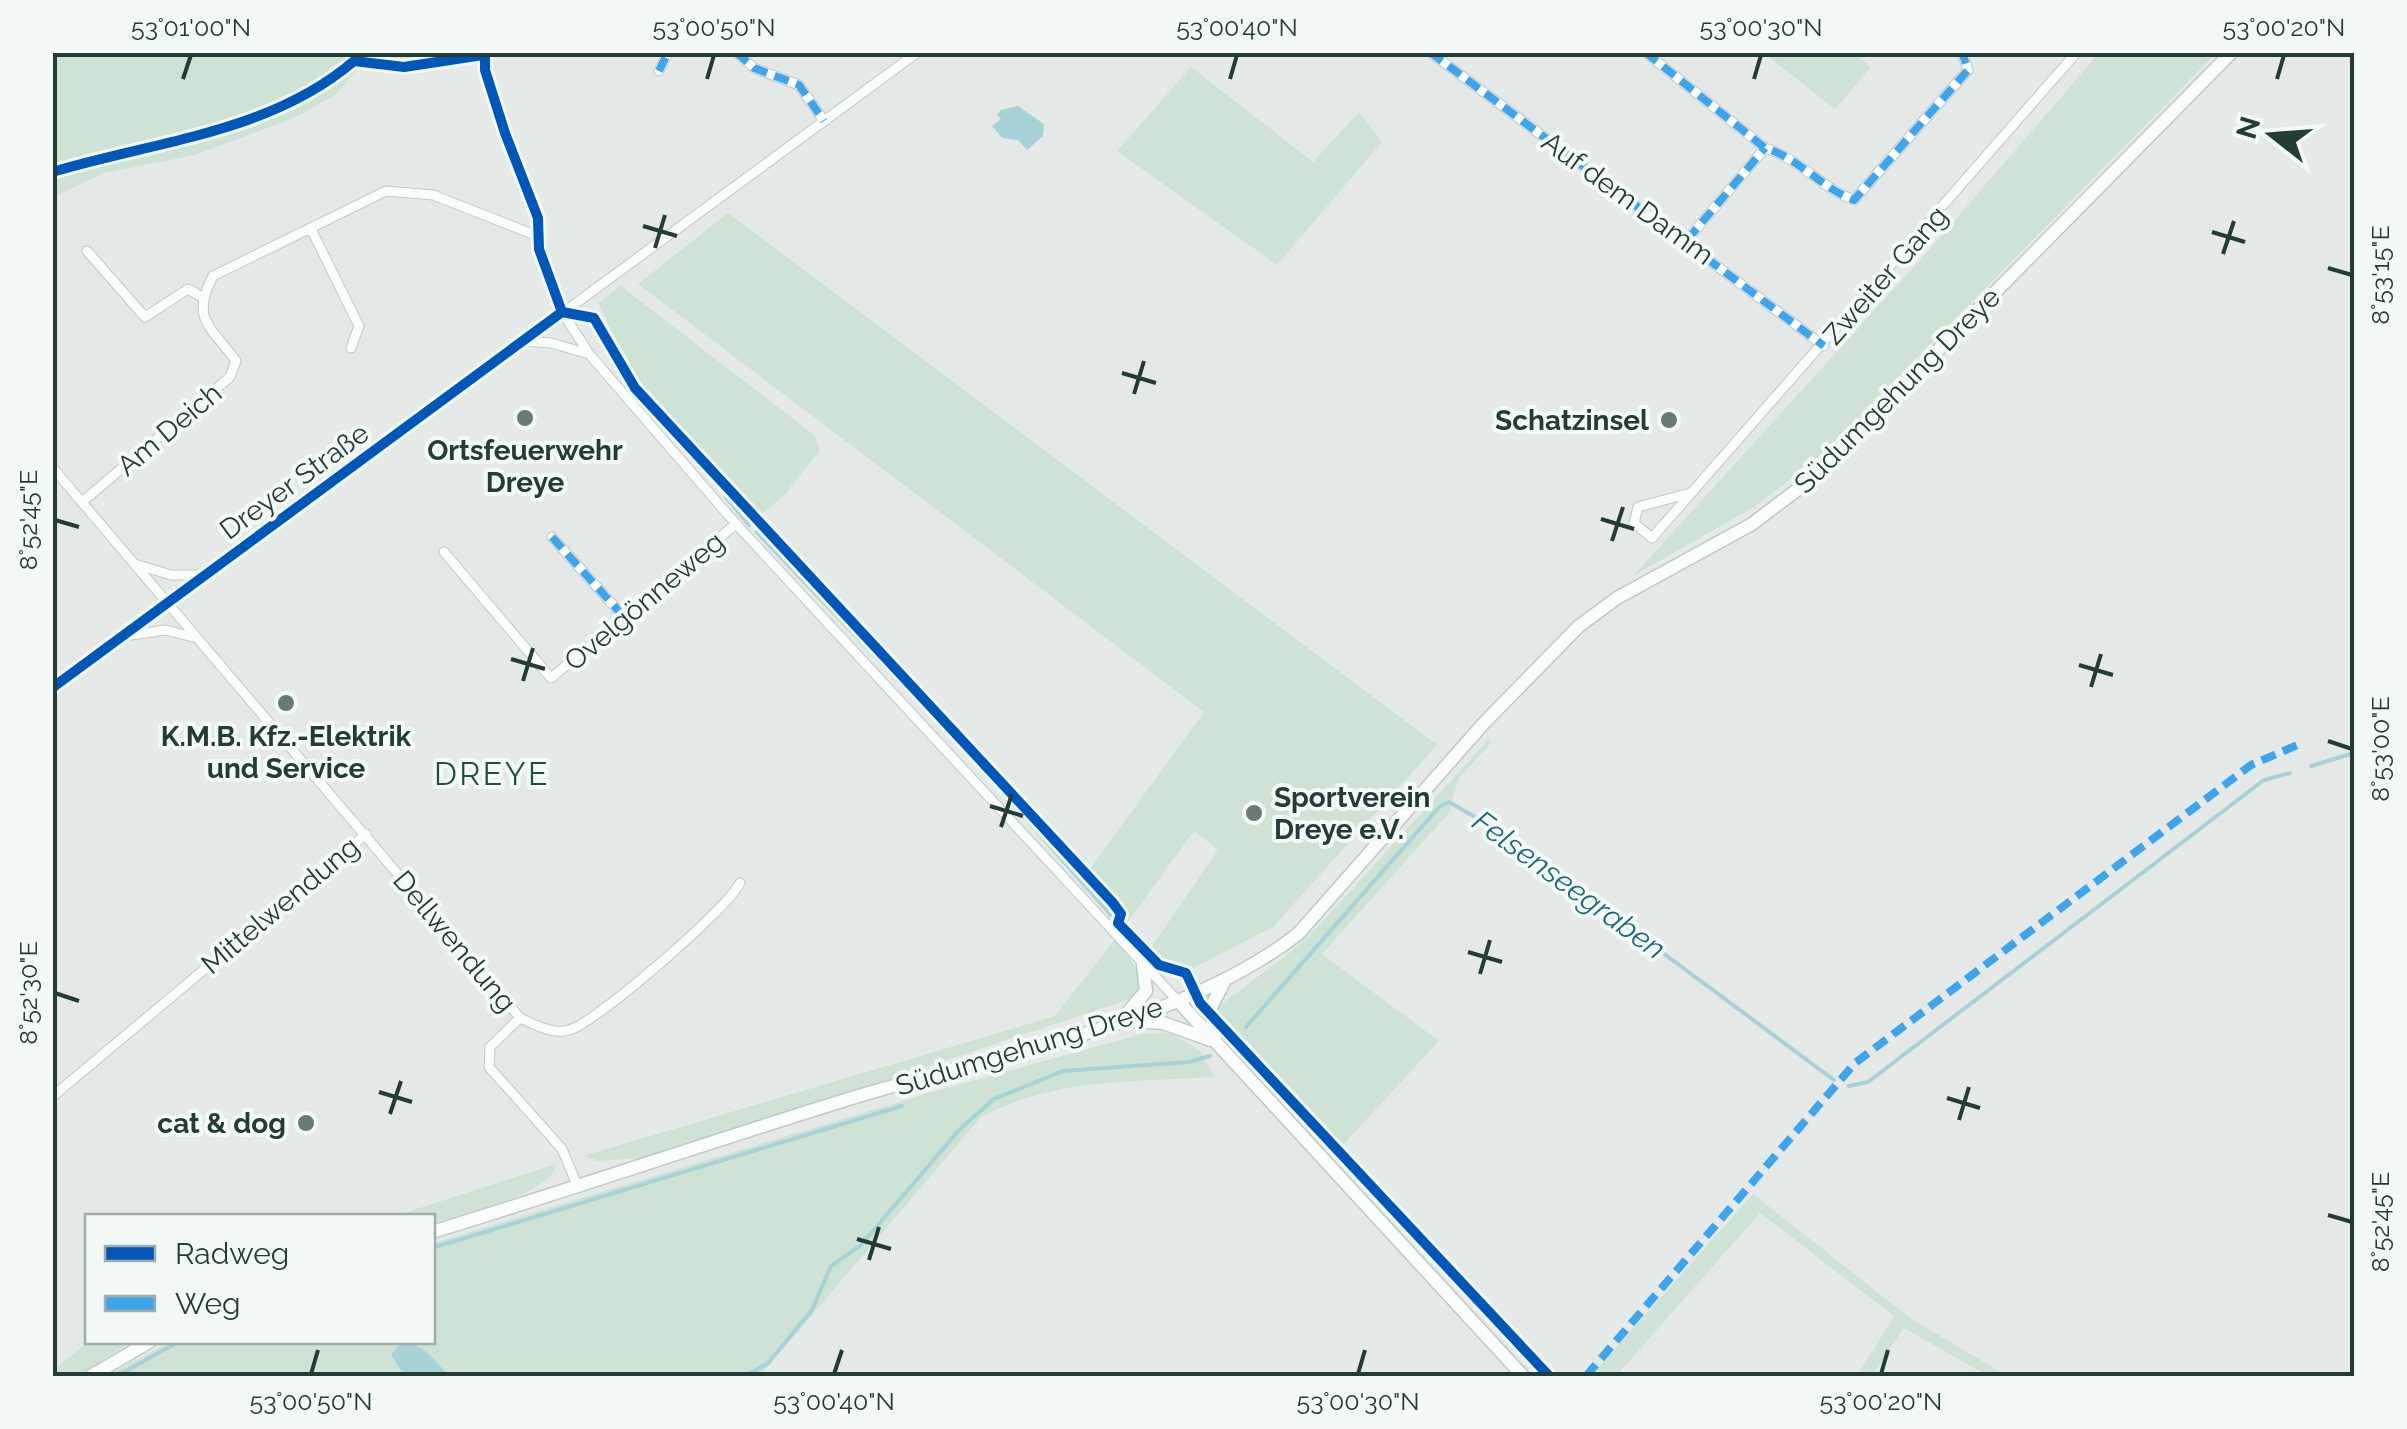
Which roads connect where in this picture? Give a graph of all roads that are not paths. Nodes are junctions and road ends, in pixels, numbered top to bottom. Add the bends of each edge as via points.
1 (484, 52) edge
2 (668, 52) edge
3 (736, 52) edge
4 (918, 52) edge
5 (1430, 52) edge
6 (1644, 52) edge
7 (1962, 52) edge
8 (2076, 52) edge
9 (2232, 52) edge
10 (659, 71) dead end
11 (824, 121) junction
12 (1765, 148) junction
13 (311, 230) junction
14 (536, 235) junction
15 (1687, 240) junction
16 (87, 251) dead end
17 (202, 298) junction
18 (562, 312) junction
19 (524, 342) junction
20 (1824, 346) junction
21 (351, 348) dead end
22 (590, 354) junction
23 (52, 467) edge
24 (1690, 494) junction
25 (82, 502) junction
26 (736, 524) junction
27 (552, 538) dead end
28 (444, 552) dead end
29 (135, 564) junction
30 (204, 574) junction
31 (167, 601) junction
32 (624, 617) junction
33 (121, 637) junction
34 (196, 638) junction
35 (52, 688) edge
36 (366, 834) junction
37 (740, 883) dead end
38 (1143, 965) junction
39 (1224, 982) junction
40 (1178, 1002) junction
41 (520, 1018) junction
42 (1117, 1020) junction
43 (1218, 1042) junction
44 (52, 1097) edge
45 (578, 1187) junction
46 (435, 1231) edge
47 (146, 1344) edge
48 (90, 1376) edge
49 (1524, 1376) edge

1 - 14 street via 505,133 538,218
2 - 10 street
3 - 11 street via 754,68 800,85
4 - 11 street, Dreyer Straße
5 - 15 street, Auf dem Damm
6 - 12 street
7 - 12 street via 1968,70 1854,200 1784,153
8 - 20 street, Zweiter Gang
9 - 39 main road, Südumgehung Dreye via 1810,480 1752,524 1617,598 1580,626 1534,668 1298,934
11 - 18 street, Dreyer Straße
12 - 15 street
13 - 14 street via 363,199 409,191
13 - 17 street via 212,276
13 - 21 street via 359,326
14 - 18 street
15 - 20 street, Auf dem Damm
16 - 17 street via 144,317 188,289
17 - 25 street, Am Deich via 202,320 236,361 230,377
18 - 19 street, Dreyer Straße
18 - 22 street
19 - 22 street
19 - 30 street, Dreyer Straße
20 - 24 street, Zweiter Gang
22 - 26 street
23 - 25 street, Mittelwendung
24 - 24 street, Zweiter Gang via 1652,538 1634,523 1638,507
25 - 29 street, Mittelwendung
26 - 32 street, Ovelgönneweg
26 - 38 street
27 - 32 street
28 - 32 street, Ovelgönneweg via 552,678
29 - 30 street via 171,575
29 - 31 street, Mittelwendung
30 - 31 street, Dreyer Straße
31 - 33 street, Dreyer Straße
31 - 34 street, Mittelwendung
33 - 34 street via 165,630
33 - 35 street, Dreyer Straße
34 - 36 street, Mittelwendung
36 - 41 street, Dellwendung
36 - 44 street, Mittelwendung
37 - 41 street, Dellwendung via 730,902 572,1029 550,1031
38 - 40 street
38 - 42 main road via 1146,991
39 - 40 main road, Südumgehung Dreye
39 - 43 main road via 1210,1009
40 - 42 main road, Südumgehung Dreye
40 - 43 main road
41 - 45 street via 490,1047 489,1067 562,1148
42 - 43 main road via 1164,1022
42 - 45 main road, Südumgehung Dreye
43 - 49 main road
45 - 46 main road, Südumgehung Dreye
47 - 48 main road

